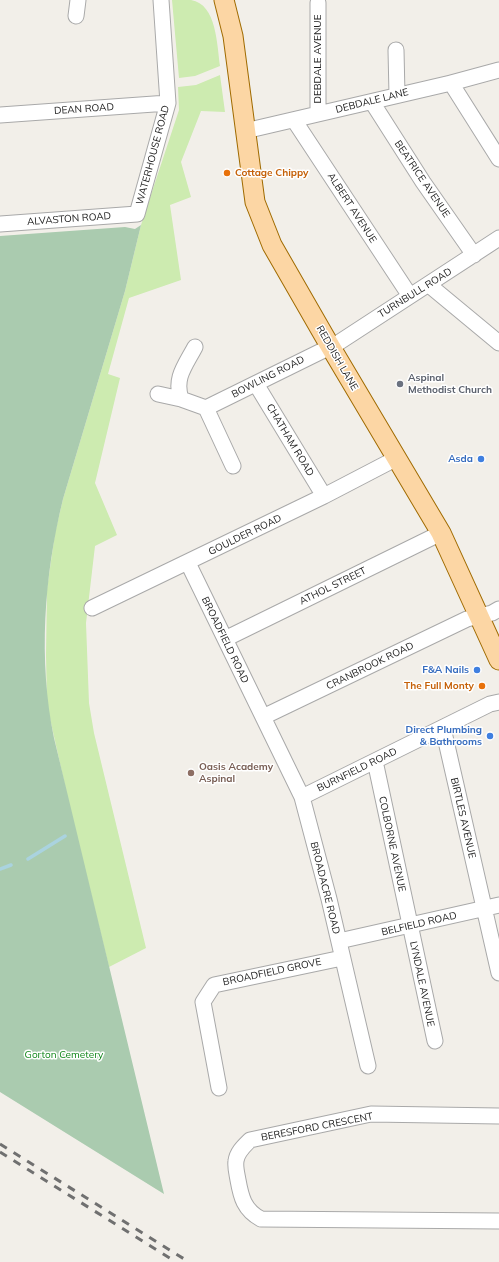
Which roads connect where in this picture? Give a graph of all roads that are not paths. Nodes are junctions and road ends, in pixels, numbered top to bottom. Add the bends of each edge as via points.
1 (78, 0) edge
2 (160, 0) edge
3 (214, 0) edge
4 (224, 0) edge
5 (233, 0) edge
6 (318, 3) dead end
7 (76, 16) dead end
8 (233, 36) junction
9 (396, 50) dead end
10 (499, 70) edge
11 (451, 83) junction
12 (397, 95) junction
13 (372, 102) junction
14 (168, 103) junction
15 (318, 114) junction
16 (0, 115) edge
17 (294, 120) junction
18 (245, 131) junction
19 (499, 159) edge
20 (137, 214) joint
21 (0, 224) edge
22 (499, 238) edge
23 (474, 255) junction
24 (429, 285) junction
25 (410, 296) junction
26 (499, 343) edge
27 (330, 346) junction
28 (195, 348) dead end
29 (256, 384) junction
30 (158, 394) dead end
31 (181, 399) junction
32 (206, 408) junction
33 (397, 458) junction
34 (233, 466) dead end
35 (324, 496) junction
36 (441, 533) junction
37 (188, 563) junction
38 (92, 608) dead end
39 (499, 609) edge
40 (478, 615) junction
41 (225, 639) junction
42 (499, 660) edge
43 (499, 702) edge
44 (263, 718) junction
45 (443, 728) junction
46 (375, 761) junction
47 (302, 797) junction
48 (499, 905) edge
49 (484, 909) junction
50 (410, 926) junction
51 (339, 941) junction
52 (342, 958) junction
53 (499, 973) edge
54 (435, 1041) dead end
55 (368, 1066) dead end
56 (219, 1088) dead end
57 (499, 1116) edge
58 (499, 1221) edge

1 - 7 street
2 - 14 street, WATERHOUSE ROAD
3 - 8 main road
4 - 8 main road, REDDISH LANE
5 - 8 main road, REDDISH LANE
6 - 15 street, DEBDALE AVENUE
8 - 18 main road, REDDISH LANE
9 - 12 street
10 - 11 street, DEBDALE LANE
11 - 12 street, DEBDALE LANE
11 - 19 street
12 - 13 street, DEBDALE LANE
13 - 15 street, DEBDALE LANE
13 - 23 street, BEATRICE AVENUE
14 - 16 street, DEAN ROAD
14 - 20 street, WATERHOUSE ROAD
15 - 17 street, DEBDALE LANE
17 - 18 street, DEBDALE LANE
17 - 25 street, ALBERT AVENUE
18 - 27 main road, REDDISH LANE via 255,202 272,245
20 - 21 street, ALVASTON ROAD
22 - 23 street, TURNBULL ROAD
23 - 24 street, TURNBULL ROAD
24 - 25 street, TURNBULL ROAD
24 - 26 street
25 - 27 street, TURNBULL ROAD
27 - 29 street, BOWLING ROAD
27 - 33 main road, REDDISH LANE
28 - 31 street via 178,381
29 - 32 street, BOWLING ROAD
29 - 35 street, CHATHAM ROAD
30 - 31 street
31 - 32 street
32 - 34 street
33 - 35 street, GOULDER ROAD
33 - 36 main road, REDDISH LANE
35 - 37 street, GOULDER ROAD
36 - 40 main road, REDDISH LANE
36 - 41 street, ATHOL STREET
37 - 38 street, GOULDER ROAD
37 - 41 street, BROADFIELD ROAD
39 - 40 street, CRANBROOK ROAD via 492,614
40 - 42 main road, REDDISH LANE
40 - 44 street, CRANBROOK ROAD
41 - 44 street, BROADFIELD ROAD
43 - 45 street, BURNFIELD ROAD
44 - 47 street, BROADACRE ROAD
45 - 46 street, BURNFIELD ROAD
45 - 49 street, BIRTLES AVENUE
46 - 47 street, BURNFIELD ROAD
46 - 50 street, COLBORNE AVENUE
47 - 51 street, BROADACRE ROAD
48 - 49 street, BELFIELD ROAD
49 - 50 street, BELFIELD ROAD
49 - 53 street, BIRTLES AVENUE
50 - 51 street, BELFIELD ROAD
50 - 54 street, LYNDALE AVENUE
51 - 52 street, BROADACRE ROAD
52 - 55 street, BROADACRE ROAD
52 - 56 street, BROADFIELD GROVE via 214,984 203,1002
57 - 58 street, BERESFORD CRESCENT via 371,1114 250,1140 241,1149 236,1161 245,1205 261,1219

